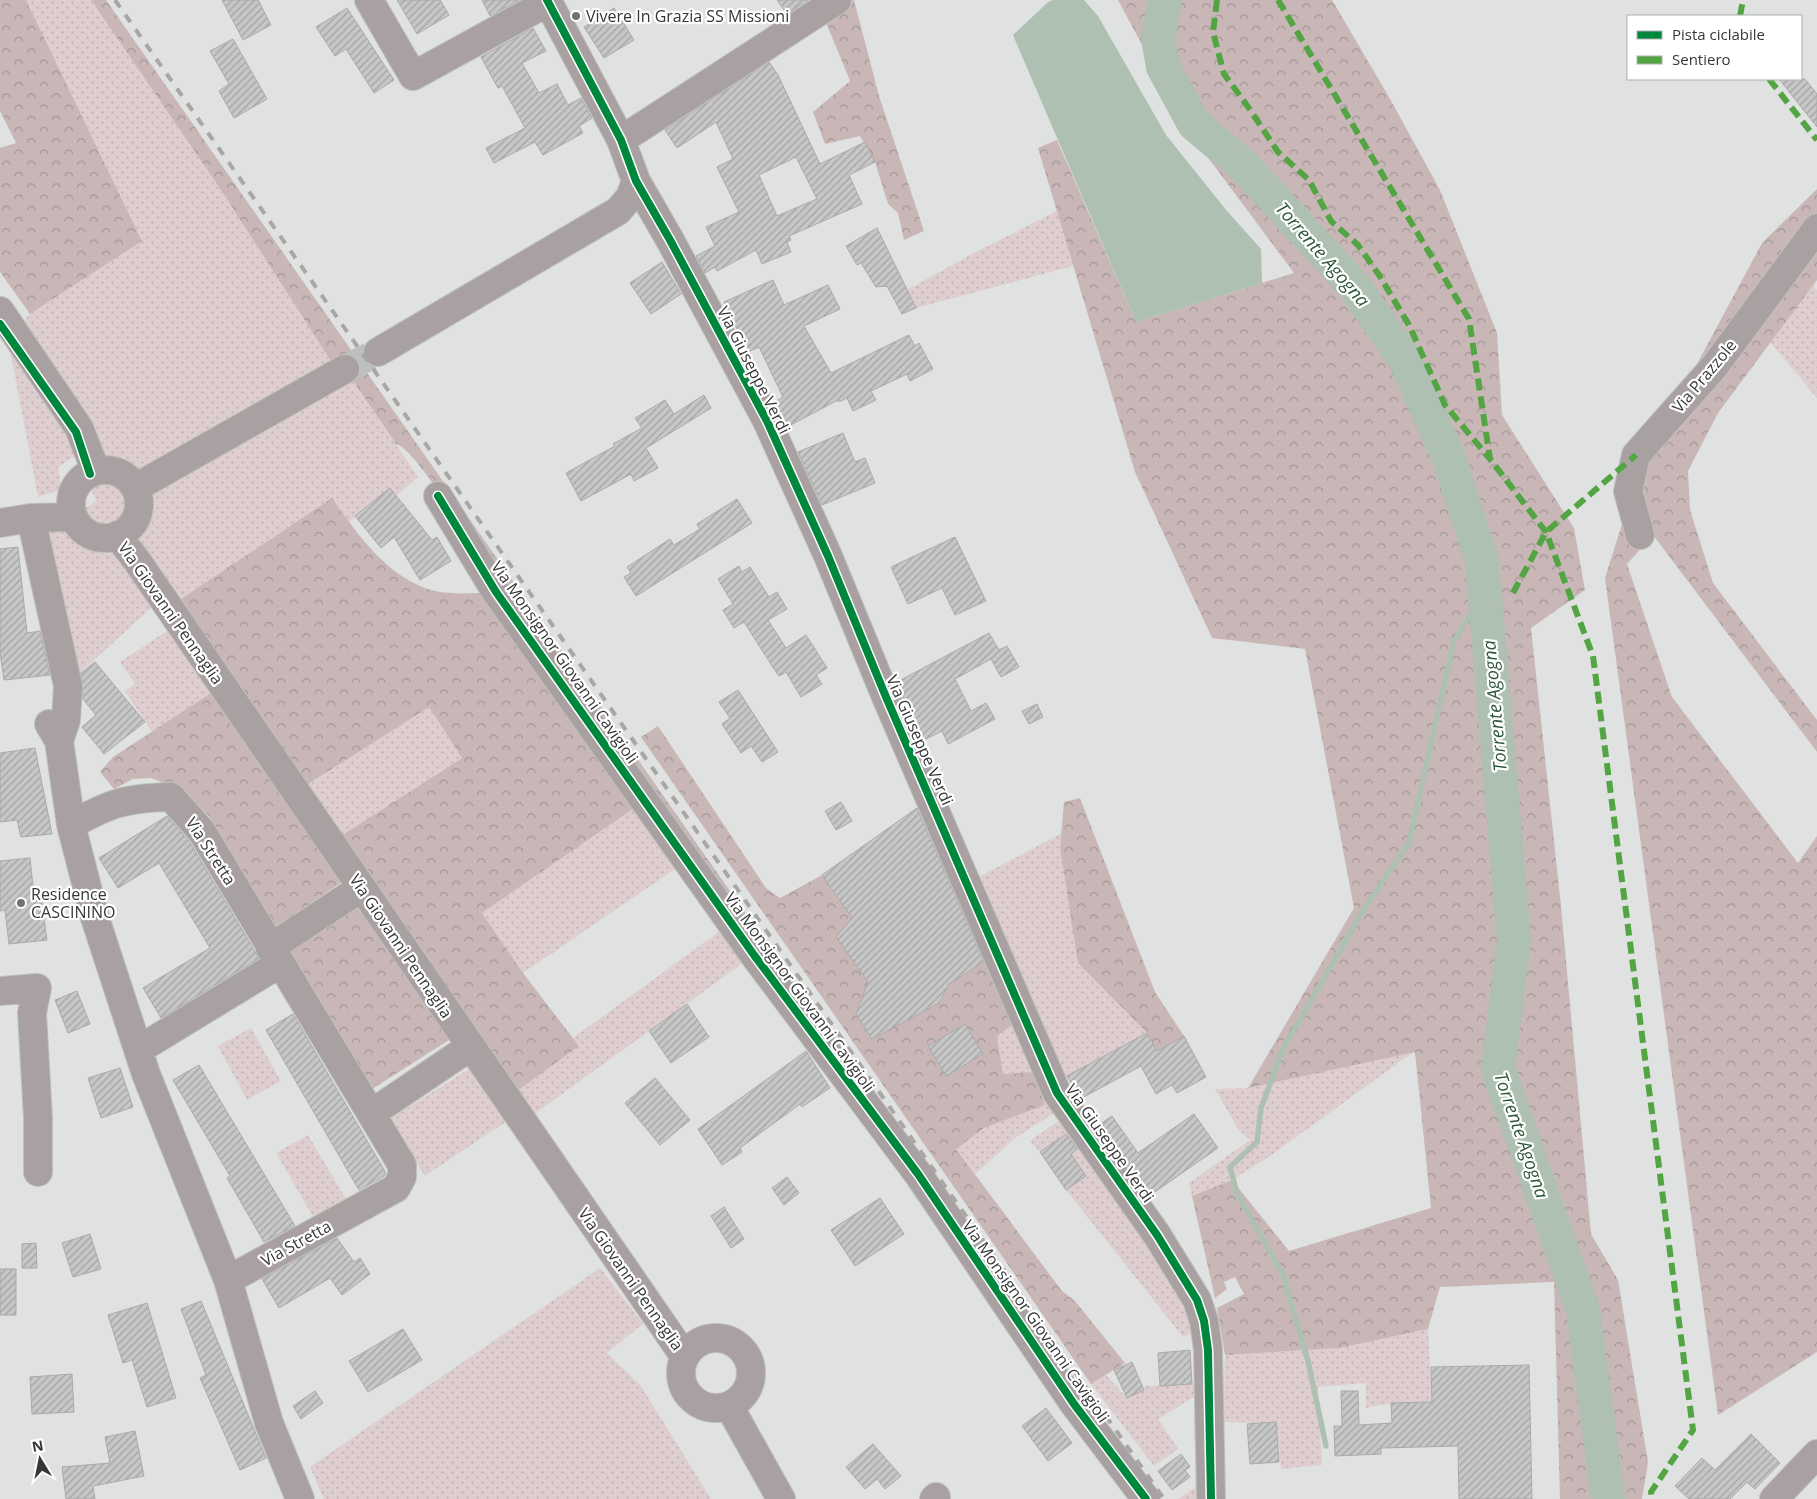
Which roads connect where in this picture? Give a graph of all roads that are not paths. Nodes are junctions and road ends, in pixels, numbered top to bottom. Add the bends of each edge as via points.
1 (369, 0) edge
2 (837, 0) edge
3 (548, 1) edge
4 (621, 140) junction
5 (636, 182) junction
6 (1817, 228) edge
7 (0, 311) edge
8 (378, 352) tunnel mouth
9 (342, 371) tunnel mouth
10 (96, 471) junction
11 (135, 488) junction
12 (438, 496) dead end
13 (73, 516) junction
14 (31, 518) junction
15 (0, 523) edge
16 (117, 535) junction
17 (1640, 535) dead end
18 (71, 825) junction
19 (361, 888) junction
20 (275, 956) junction
21 (0, 991) edge
22 (470, 1047) junction
23 (138, 1050) junction
24 (372, 1113) junction
25 (38, 1172) dead end
26 (228, 1280) junction
27 (685, 1357) junction
28 (729, 1406) junction
29 (1817, 1454) edge
30 (300, 1499) edge
31 (781, 1499) edge
32 (1146, 1499) edge
33 (1211, 1499) edge
34 (1774, 1499) edge

1 - 3 street via 413,76
2 - 4 street
3 - 4 street, Via Giuseppe Verdi
4 - 5 street, Via Giuseppe Verdi
5 - 8 street via 630,197 618,211
5 - 33 street, Via Giuseppe Verdi via 767,421 828,556 1057,1093 1157,1235 1197,1300 1208,1350
6 - 17 street, Via Prazzole via 1714,367 1636,455 1628,491
7 - 10 street via 79,428
9 - 11 street
10 - 11 street via 118,472
10 - 13 street via 74,489 70,505
11 - 16 street via 138,499 134,521
12 - 32 street, Via Monsignor Giovanni Cavigioli via 496,592 749,947 918,1174 1074,1404
13 - 14 street
13 - 16 street via 86,532 107,538
14 - 15 street
14 - 18 street via 68,686 66,720 54,732
16 - 19 street, Via Giovanni Pennaglia
18 - 20 street, Via Stretta via 104,806 139,798 171,797 202,832
18 - 23 street via 95,918
19 - 20 street
19 - 22 street, Via Giovanni Pennaglia
20 - 23 street
20 - 24 street, Via Stretta
21 - 25 street via 37,988 32,1013
22 - 24 street
22 - 27 street, Via Giovanni Pennaglia
23 - 26 street
24 - 26 street, Via Stretta via 402,1165 402,1177 396,1188
26 - 30 street via 269,1423
27 - 28 street via 681,1370 683,1384 690,1397 701,1405
27 - 28 street via 694,1346 712,1339 732,1342 742,1350 749,1362 748,1388
28 - 31 street
29 - 34 street

